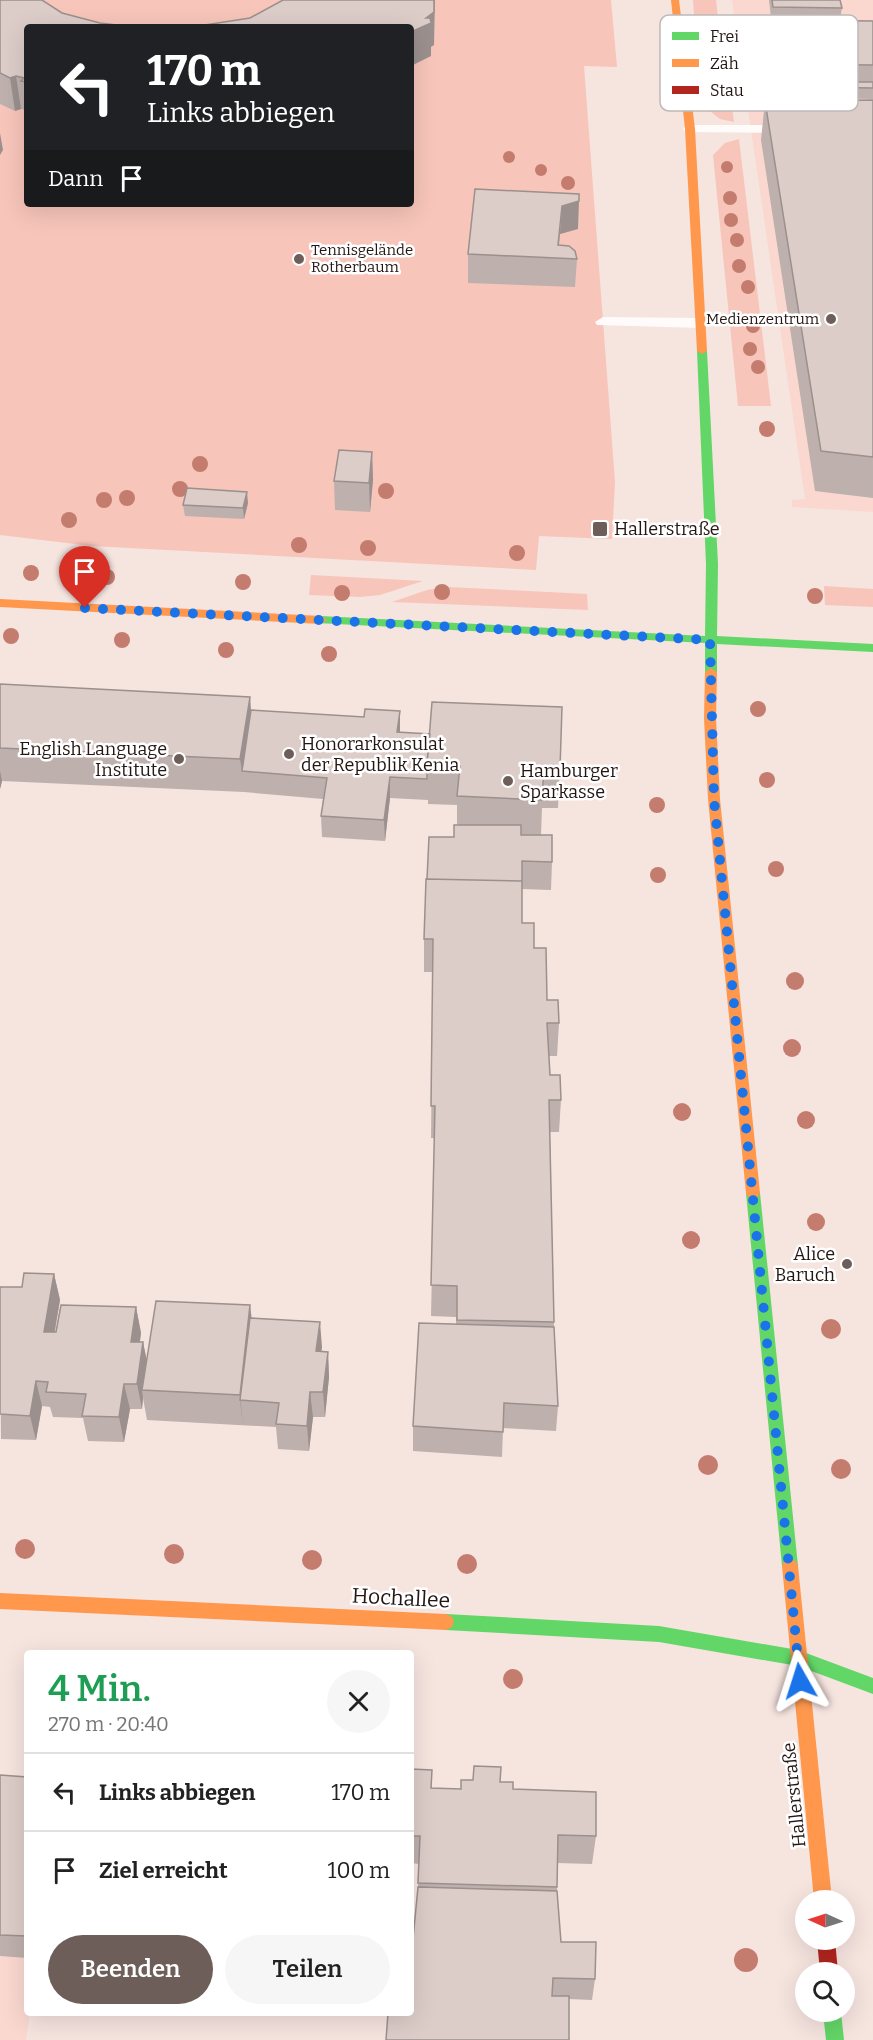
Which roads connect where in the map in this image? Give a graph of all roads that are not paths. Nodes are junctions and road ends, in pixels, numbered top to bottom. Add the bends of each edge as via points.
1 (675, 0) edge
2 (677, 15) edge
3 (688, 111) edge
4 (690, 129) junction
5 (802, 129) edge
6 (603, 322) dead end
7 (701, 323) junction
8 (0, 603) edge
9 (710, 640) junction
10 (873, 648) edge
11 (0, 1601) edge
12 (798, 1658) junction
13 (873, 1686) edge
14 (822, 1890) edge
15 (833, 2022) edge
16 (835, 2040) edge

1 - 2 main road, Hallerstraße
3 - 4 main road, Hallerstraße
4 - 5 lane
4 - 7 main road, Hallerstraße
6 - 7 lane
7 - 9 main road, Hallerstraße via 712,564
8 - 9 main road
9 - 10 main road
9 - 12 main road, Hallerstraße via 714,799
11 - 12 main road, Hochallee via 659,1634
12 - 13 main road, Hochallee
12 - 14 main road, Hallerstraße
15 - 16 main road

